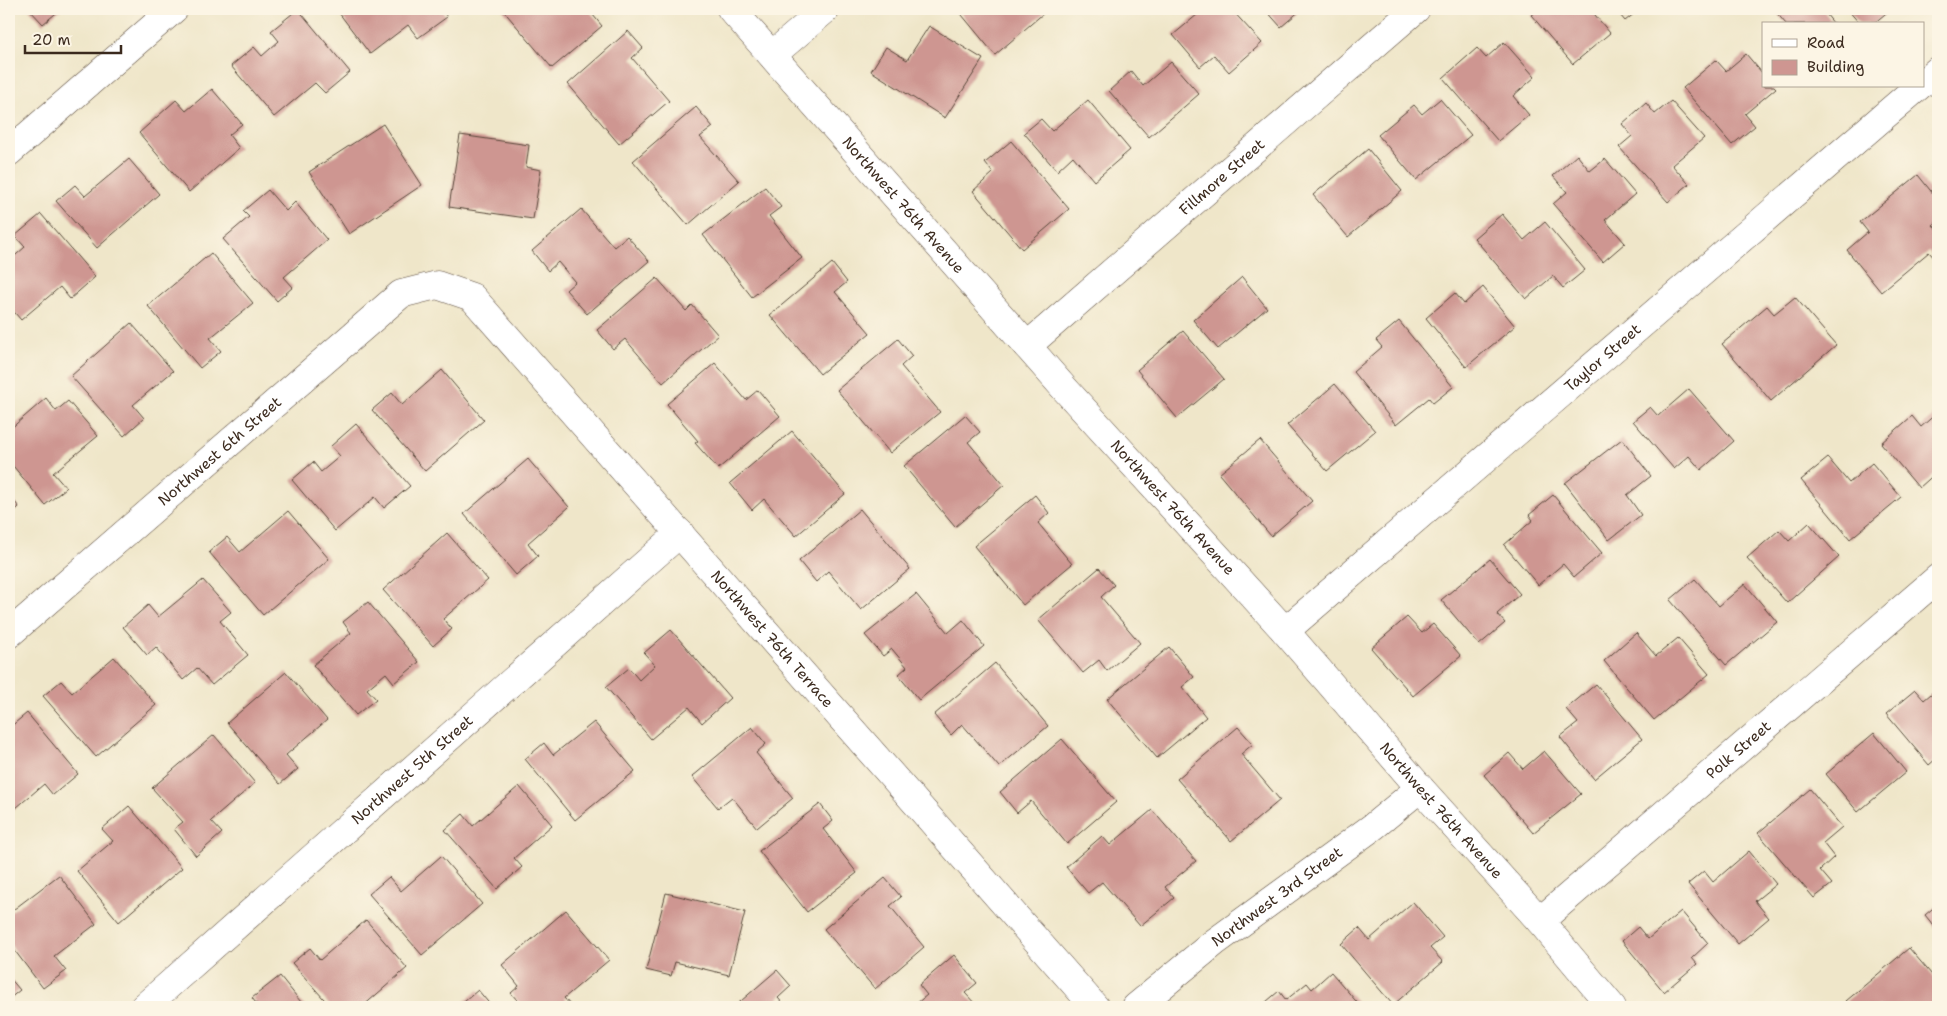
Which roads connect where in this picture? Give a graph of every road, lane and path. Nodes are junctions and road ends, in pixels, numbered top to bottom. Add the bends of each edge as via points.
1 (174, 9) edge
2 (731, 9) edge
3 (826, 9) edge
4 (1416, 9) edge
5 (772, 55) junction
6 (1938, 70) edge
7 (1924, 82) edge
8 (1917, 88) edge
9 (9, 152) edge
10 (437, 285) joint
11 (1027, 346) junction
12 (680, 533) junction
13 (1938, 578) edge
14 (1285, 631) junction
15 (9, 634) edge
16 (1420, 788) junction
17 (1540, 921) junction
18 (144, 1007) edge
19 (1095, 1007) edge
20 (1136, 1007) edge
21 (1612, 1007) edge

1 - 9 street
2 - 5 street, Northwest 76th Avenue
3 - 5 street
4 - 11 street, Fillmore Street
5 - 11 street, Northwest 76th Avenue
6 - 7 street
8 - 14 street, Taylor Street
10 - 12 street, Northwest 76th Terrace via 472,297
10 - 15 street, Northwest 6th Street via 401,294
11 - 14 street, Northwest 76th Avenue
12 - 18 street, Northwest 5th Street
12 - 19 street, Northwest 76th Terrace
13 - 17 street, Polk Street
14 - 16 street, Northwest 76th Avenue
16 - 17 street, Northwest 76th Avenue
16 - 20 street, Northwest 3rd Street via 1374,826 1215,942
17 - 21 street, Northwest 76th Avenue

